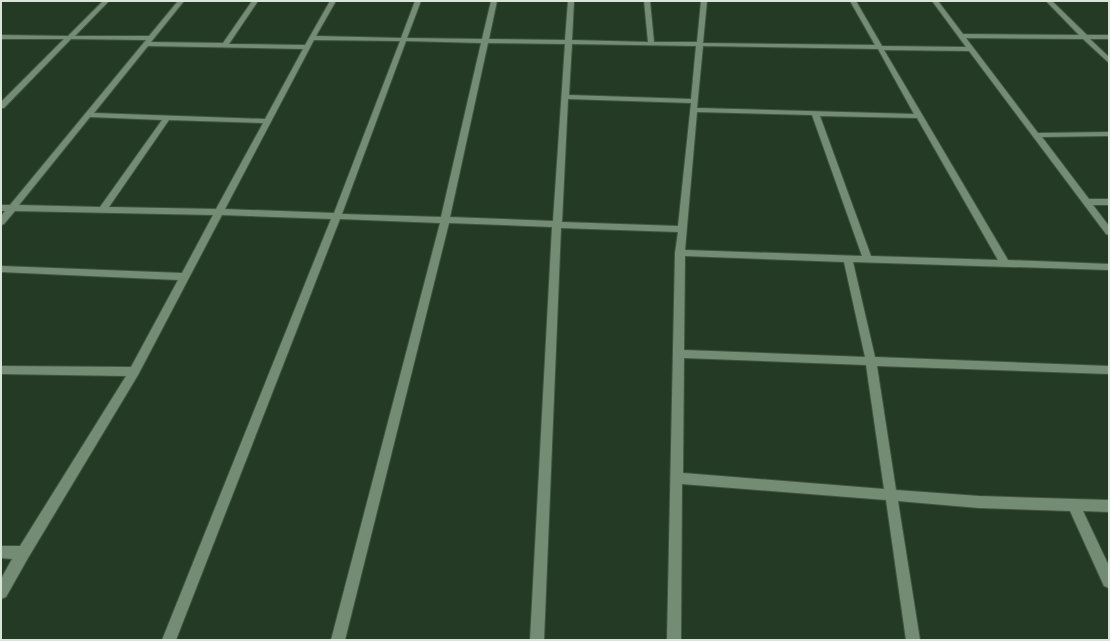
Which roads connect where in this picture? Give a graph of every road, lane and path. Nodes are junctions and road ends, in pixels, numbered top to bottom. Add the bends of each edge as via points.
1 (106, 1) edge
2 (181, 1) edge
3 (255, 1) edge
4 (333, 1) edge
5 (418, 1) edge
6 (494, 1) edge
7 (571, 1) edge
8 (647, 1) edge
9 (704, 1) edge
10 (853, 1) edge
11 (935, 1) edge
12 (1049, 1) edge
13 (961, 36) junction
14 (1, 37) edge
15 (70, 37) junction
16 (1085, 37) junction
17 (1109, 37) edge
18 (312, 38) junction
19 (404, 39) junction
20 (485, 40) junction
21 (148, 41) junction
22 (568, 42) junction
23 (651, 44) junction
24 (225, 45) junction
25 (700, 45) junction
26 (307, 47) junction
27 (880, 48) junction
28 (971, 49) junction
29 (1109, 61) edge
30 (565, 97) junction
31 (1, 106) edge
32 (694, 106) junction
33 (815, 113) junction
34 (88, 115) junction
35 (919, 116) junction
36 (167, 118) junction
37 (268, 121) junction
38 (1109, 134) edge
39 (1036, 135) junction
40 (1086, 202) junction
41 (1109, 202) edge
42 (1, 208) edge
43 (12, 208) junction
44 (102, 210) junction
45 (219, 212) junction
46 (337, 216) junction
47 (445, 220) junction
48 (1, 222) edge
49 (557, 225) junction
50 (682, 229) junction
51 (1109, 232) edge
52 (680, 253) junction
53 (848, 259) junction
54 (868, 259) junction
55 (1005, 264) junction
56 (1109, 267) edge
57 (1, 269) edge
58 (184, 278) junction
59 (679, 354) junction
60 (871, 362) junction
61 (1, 370) edge
62 (1109, 370) edge
63 (134, 372) junction
64 (677, 478) junction
65 (891, 495) junction
66 (1074, 505) junction
67 (1109, 506) edge
68 (1, 552) edge
69 (23, 553) junction
70 (1109, 581) edge
71 (1, 592) edge
72 (169, 640) edge
73 (338, 640) edge
74 (537, 640) edge
75 (674, 640) edge
76 (912, 640) edge

1 - 15 street
2 - 21 street
3 - 24 street
4 - 18 street
5 - 19 street
6 - 20 street
7 - 22 street
8 - 23 street
9 - 25 street
10 - 27 street
11 - 13 street
12 - 16 street
13 - 16 street
13 - 28 street
14 - 15 street
15 - 21 street
15 - 31 street
16 - 17 street
16 - 29 street
18 - 19 street
18 - 26 street
19 - 20 street
19 - 46 street
20 - 22 street
20 - 47 street
21 - 24 street
21 - 34 street
22 - 23 street
22 - 30 street
23 - 25 street
24 - 26 street
25 - 27 street
25 - 32 street
26 - 37 street
27 - 28 street
27 - 35 street
28 - 39 street
30 - 32 street
30 - 49 street
32 - 33 street
32 - 50 street
33 - 35 street
33 - 54 street
34 - 36 street
34 - 43 street
35 - 55 street
36 - 37 street
36 - 44 street
37 - 45 street
38 - 39 street
39 - 40 street
40 - 41 street
40 - 51 street
42 - 43 street
43 - 44 street
43 - 48 street
44 - 45 street
45 - 46 street
45 - 58 street
46 - 47 street
46 - 72 street
47 - 49 street
47 - 73 street
49 - 50 street
49 - 74 street
50 - 52 street
52 - 53 street
52 - 59 street
53 - 54 street
53 - 60 street
54 - 55 street
55 - 56 street
57 - 58 street
58 - 63 street
59 - 60 street
59 - 64 street
60 - 62 street
60 - 65 street
61 - 63 street
63 - 69 street
64 - 65 street
64 - 75 street
65 - 66 street via 979,502
65 - 76 street
66 - 67 street
66 - 70 street
68 - 69 street
69 - 71 street

